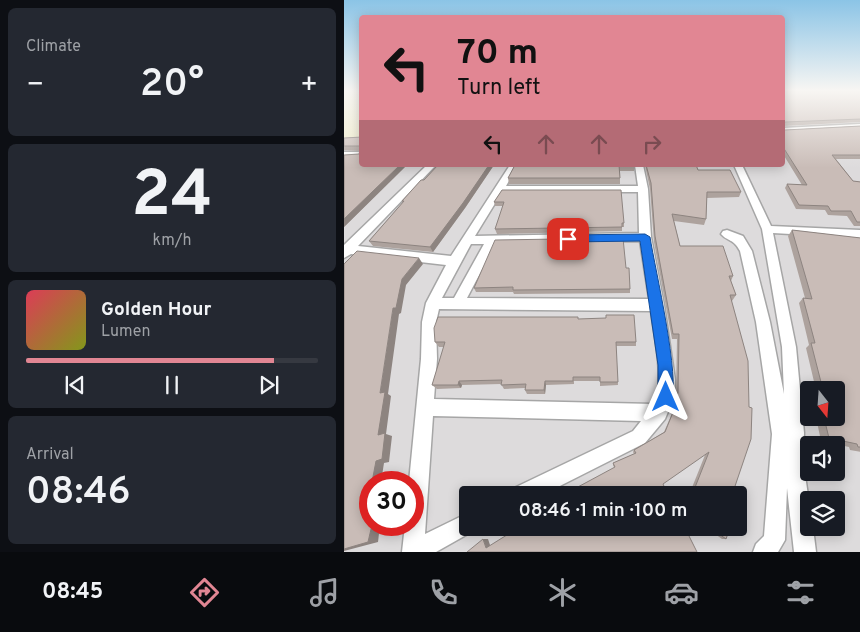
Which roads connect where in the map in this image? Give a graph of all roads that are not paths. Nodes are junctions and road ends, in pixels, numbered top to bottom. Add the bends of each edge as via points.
1 (860, 126) edge
2 (785, 130) edge
3 (359, 154) edge
4 (344, 155) edge
5 (430, 167) edge
6 (513, 167) edge
7 (640, 167) edge
8 (739, 167) edge
9 (498, 189) junction
10 (643, 189) junction
11 (767, 229) junction
12 (727, 234) dead end
13 (860, 234) edge
14 (645, 237) junction
15 (468, 240) junction
16 (492, 240) junction
17 (345, 250) edge
18 (454, 261) junction
19 (433, 304) junction
20 (457, 304) junction
21 (657, 305) junction
22 (424, 407) junction
23 (659, 413) junction
24 (539, 486) edge
25 (459, 528) edge
26 (414, 552) edge
27 (764, 552) edge
28 (805, 552) edge

1 - 2 street
3 - 4 street
5 - 17 street
6 - 9 street
7 - 10 street
8 - 11 street
9 - 10 street
9 - 15 street
10 - 14 street
11 - 13 street
11 - 28 street via 789,347 794,462
12 - 27 street via 740,239 746,251 763,322 780,425 774,540
14 - 16 street
14 - 21 street
15 - 16 street
15 - 18 street
16 - 20 street
17 - 18 street
18 - 19 street
19 - 20 street
19 - 22 street
20 - 21 street
21 - 23 street via 666,380 666,397
22 - 23 street
22 - 26 street
23 - 24 street via 639,437
25 - 26 street

